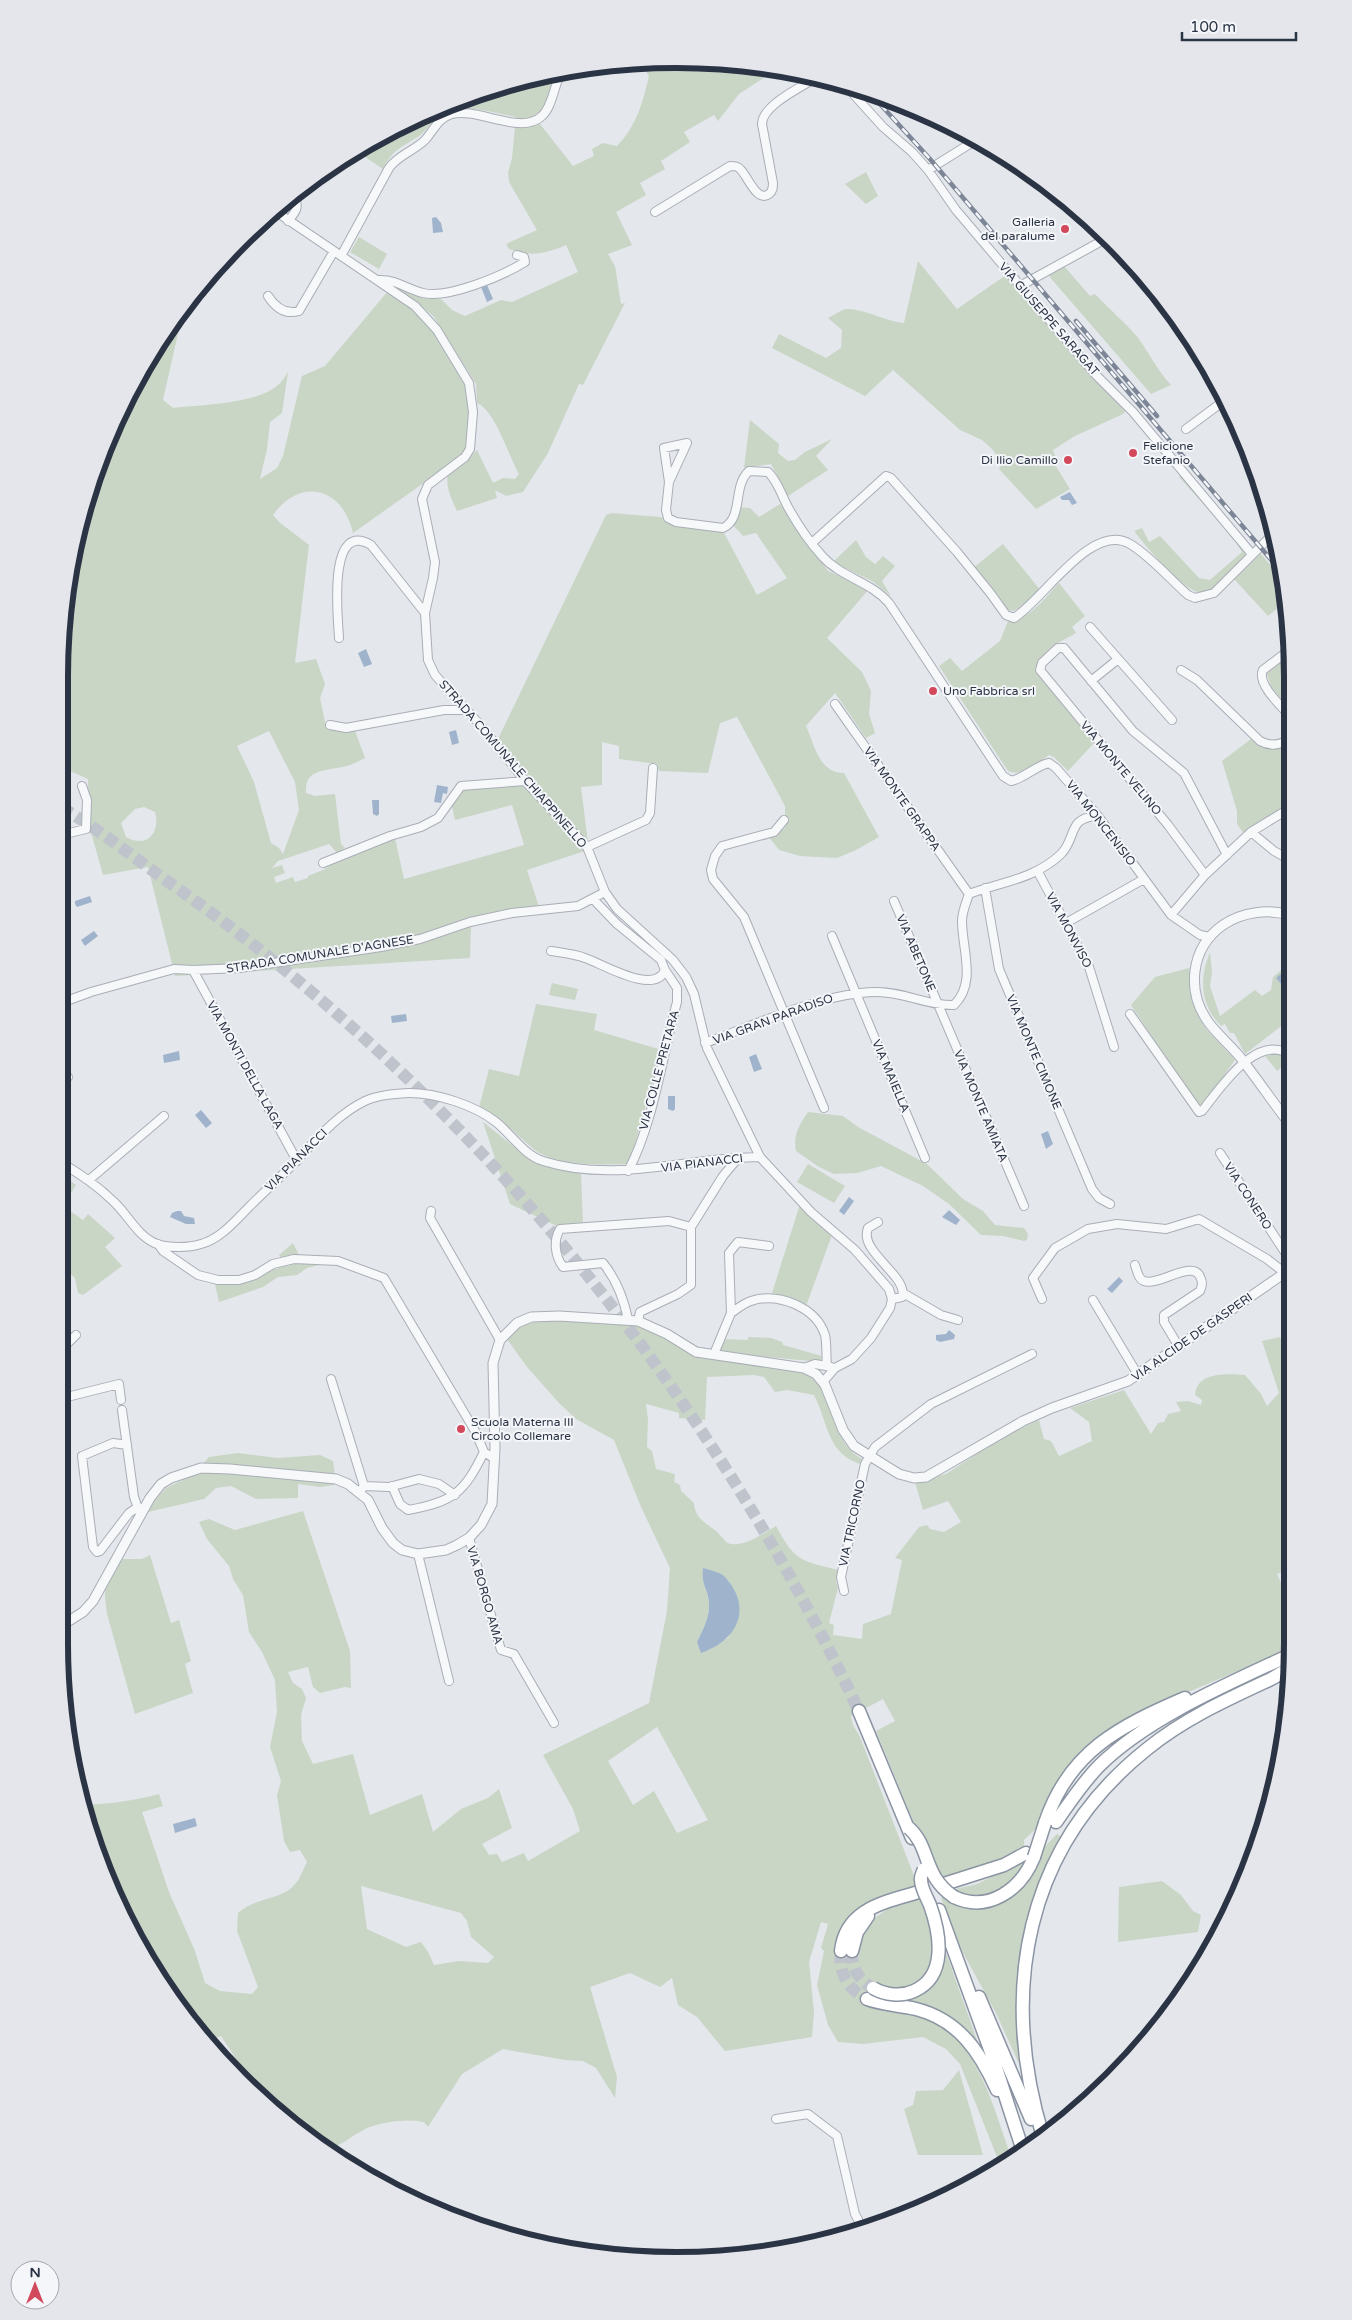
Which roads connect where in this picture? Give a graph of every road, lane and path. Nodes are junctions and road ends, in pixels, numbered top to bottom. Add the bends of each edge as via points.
1 (559, 79) edge
2 (809, 82) edge
3 (853, 94) edge
4 (970, 144) edge
5 (928, 170) junction
6 (296, 201) edge
7 (655, 212) dead end
8 (280, 215) edge
9 (288, 221) junction
10 (1100, 241) edge
11 (338, 254) junction
12 (517, 255) dead end
13 (379, 280) junction
14 (1020, 286) junction
15 (268, 296) dead end
16 (1220, 404) edge
17 (1186, 430) dead end
18 (669, 482) junction
19 (1268, 538) edge
20 (812, 544) junction
21 (1251, 553) junction
22 (424, 613) junction
23 (1090, 628) dead end
24 (339, 638) dead end
25 (1283, 654) edge
26 (1117, 660) junction
27 (1181, 670) dead end
28 (1091, 681) junction
29 (835, 704) dead end
30 (1284, 709) edge
31 (467, 710) junction
32 (1172, 720) dead end
33 (330, 725) dead end
34 (1284, 741) edge
35 (653, 768) dead end
36 (525, 781) junction
37 (82, 786) dead end
38 (1284, 812) edge
39 (1098, 816) junction
40 (784, 820) dead end
41 (1251, 832) junction
42 (68, 833) edge
43 (587, 847) junction
44 (1227, 854) junction
45 (1284, 857) edge
46 (322, 863) dead end
47 (1038, 872) junction
48 (1205, 875) junction
49 (1144, 879) junction
50 (985, 888) junction
51 (606, 892) junction
52 (969, 894) junction
53 (594, 900) junction
54 (894, 901) dead end
55 (1284, 914) edge
56 (1171, 915) junction
57 (1066, 923) junction
58 (832, 936) dead end
59 (1210, 937) junction
60 (551, 951) dead end
61 (193, 970) junction
62 (665, 970) junction
63 (856, 992) junction
64 (68, 1000) edge
65 (938, 1005) junction
66 (1130, 1014) dead end
67 (784, 1015) junction
68 (705, 1044) junction
69 (1114, 1047) dead end
70 (1284, 1051) edge
71 (1243, 1061) junction
72 (824, 1108) dead end
73 (164, 1116) dead end
74 (1284, 1116) edge
75 (1220, 1153) dead end
76 (760, 1157) junction
77 (738, 1158) junction
78 (925, 1158) dead end
79 (297, 1160) junction
80 (68, 1168) edge
81 (628, 1171) junction
82 (89, 1180) junction
83 (1110, 1204) dead end
84 (1024, 1206) dead end
85 (431, 1211) dead end
86 (878, 1222) dead end
87 (690, 1227) junction
88 (158, 1244) junction
89 (769, 1246) dead end
90 (1284, 1251) edge
91 (1135, 1265) dead end
92 (1284, 1269) edge
93 (1284, 1274) edge
94 (903, 1293) junction
95 (892, 1299) junction
96 (1042, 1299) dead end
97 (1093, 1300) dead end
98 (731, 1313) junction
99 (628, 1319) junction
100 (958, 1320) dead end
101 (638, 1321) junction
102 (76, 1335) dead end
103 (500, 1340) junction
104 (68, 1343) edge
105 (1178, 1347) junction
106 (714, 1354) junction
107 (1032, 1354) dead end
108 (827, 1366) junction
109 (804, 1368) junction
110 (836, 1368) junction
111 (1138, 1375) junction
112 (331, 1379) dead end
113 (823, 1382) junction
114 (68, 1397) edge
115 (121, 1400) dead end
116 (122, 1410) dead end
117 (127, 1445) junction
118 (484, 1452) junction
119 (868, 1456) junction
120 (495, 1459) junction
121 (392, 1486) junction
122 (362, 1489) junction
123 (455, 1495) junction
124 (139, 1510) junction
125 (469, 1538) junction
126 (418, 1554) junction
127 (844, 1591) dead end
128 (68, 1621) edge
129 (1284, 1658) edge
130 (1283, 1670) edge
131 (1283, 1670) edge
132 (1237, 1679) junction
133 (449, 1681) dead end
134 (859, 1711) tunnel mouth
135 (554, 1723) dead end
136 (1128, 1742) junction
137 (1050, 1822) junction
138 (909, 1828) junction
139 (1030, 1855) junction
140 (924, 1869) junction
141 (944, 1884) dead end
142 (922, 1891) dead end
143 (940, 1910) junction
144 (846, 1951) tunnel mouth
145 (776, 2118) dead end
146 (1041, 2130) edge
147 (1036, 2134) edge
148 (1020, 2146) edge
149 (1020, 2146) edge
150 (861, 2224) edge

1 - 11 street via 547,109 535,120 514,122 460,113 439,122 424,140 389,168
2 - 7 street via 763,115 773,183 769,194 758,194 740,168 730,166
3 - 5 street, VIA GIUSEPPE SARAGAT
4 - 5 street
5 - 14 street, VIA GIUSEPPE SARAGAT via 956,210
6 - 9 street via 297,209
8 - 9 street, STRADA COMUNALE CHIAPPINELLO
9 - 11 street, STRADA COMUNALE CHIAPPINELLO
10 - 14 street
11 - 13 street, STRADA COMUNALE CHIAPPINELLO
11 - 15 street via 298,311 281,309
12 - 13 street via 525,258 523,263 451,293 430,294
13 - 22 street, STRADA COMUNALE CHIAPPINELLO via 415,306 437,330 468,383 472,401 470,449 422,494 434,562
14 - 21 street, VIA GIUSEPPE SARAGAT via 1096,375 1133,412
16 - 17 street
18 - 18 street via 675,467 687,443 664,448
18 - 20 street via 668,518 676,522 723,528 734,520 742,477 749,471 768,472
19 - 21 street
20 - 21 street via 886,476 992,594 1006,616 1014,618 1027,610 1073,562 1107,539 1130,543 1195,598 1214,593
20 - 39 street, VIA MONCENISIO via 834,567 874,588 889,603 1003,776 1011,781 1020,779 1049,763
22 - 24 street via 370,545 353,542 340,554
22 - 31 street, STRADA COMUNALE CHIAPPINELLO via 428,660 435,674
23 - 26 street
25 - 30 street via 1261,675 1262,681
26 - 28 street
26 - 32 street
27 - 34 street via 1197,680 1260,741 1266,744
28 - 44 street via 1133,730 1184,773
28 - 48 street, VIA MONTE VELINO via 1064,648 1058,648 1042,663 1040,670 1168,825
29 - 52 street, VIA MONTE GRAPPA
31 - 33 street via 444,710 346,728
31 - 36 street, STRADA COMUNALE CHIAPPINELLO
35 - 43 street via 650,812 646,820
36 - 43 street, STRADA COMUNALE CHIAPPINELLO
36 - 46 street via 461,786 438,818 422,827
37 - 42 street via 87,800 86,829
38 - 41 street
39 - 47 street via 1085,816 1077,823 1062,853
39 - 49 street, VIA MONCENISIO
40 - 67 street via 774,832 722,846 711,870 714,879 744,917
41 - 44 street
41 - 45 street
43 - 51 street, STRADA COMUNALE CHIAPPINELLO
44 - 48 street
47 - 50 street
47 - 57 street, VIA MONVISO
48 - 56 street
49 - 56 street, VIA MONCENISIO
49 - 57 street
50 - 52 street
50 - 83 street, VIA MONTE CIMONE via 999,969 1092,1189
51 - 53 street, STRADA COMUNALE D'AGNESE
51 - 68 street, STRADA COMUNALE CHIAPPINELLO via 620,912 673,960 686,977 695,998
52 - 65 street, VIA GRAN PARADISO via 962,920 968,968 961,998 954,1005
53 - 61 street, STRADA COMUNALE D'AGNESE via 578,906 512,913 470,922 420,939 381,947 240,968
53 - 62 street, VIA COLLE PRETARA via 658,958
54 - 65 street, VIA ABETONE
55 - 59 street via 1247,914 1223,925
56 - 59 street, VIA MONCENISIO via 1200,935
57 - 69 street, VIA MONVISO via 1089,967
58 - 63 street, VIA MAIELLA
59 - 71 street via 1195,964 1196,998 1209,1023
60 - 62 street via 585,958 647,981 659,980
61 - 64 street, STRADA COMUNALE D'AGNESE via 174,969
61 - 79 street, VIA MONTI DELLA LAGA
62 - 81 street, VIA COLLE PRETARA via 677,988 677,1002 644,1130
63 - 65 street, VIA GRAN PARADISO via 878,992
63 - 67 street, VIA GRAN PARADISO
63 - 78 street, VIA MAIELLA
65 - 84 street, VIA MONTE AMIATA
66 - 71 street via 1199,1112
67 - 68 street, VIA GRAN PARADISO
67 - 72 street
68 - 76 street, STRADA COMUNALE CHIAPPINELLO
70 - 71 street via 1275,1050
71 - 74 street
73 - 82 street
75 - 90 street, VIA CONERO
76 - 77 street, VIA PIANACCI
76 - 95 street, STRADA COMUNALE CHIAPPINELLO via 811,1212 860,1255 886,1284
77 - 81 street, VIA PIANACCI
77 - 87 street
79 - 81 street, VIA PIANACCI via 326,1129 363,1102 411,1093 441,1098 483,1114 541,1161 605,1171
79 - 88 street, VIA PIANACCI via 226,1230 202,1244 179,1247
80 - 82 street, VIA PIANACCI
82 - 88 street, VIA PIANACCI via 115,1203 142,1236
85 - 103 street via 430,1218
86 - 94 street via 868,1228 867,1240 902,1287
87 - 99 street via 669,1222 560,1229 555,1237 562,1267 603,1263 625,1304
87 - 101 street via 691,1284 678,1294 640,1312
88 - 118 street via 198,1275 218,1280 239,1280 273,1264 294,1259 338,1261 384,1278 475,1431
89 - 98 street via 738,1242 729,1253
91 - 105 street via 1139,1277 1145,1282 1189,1271 1196,1272 1201,1278 1200,1291 1164,1315 1164,1322
92 - 96 street via 1199,1219 1183,1226 1157,1230 1102,1225 1088,1229 1055,1248 1033,1278
93 - 105 street, VIA ALCIDE DE GASPERI
94 - 95 street via 900,1298
94 - 100 street via 941,1315
95 - 110 street via 887,1314 868,1342 848,1362
97 - 111 street
98 - 106 street
98 - 108 street via 759,1299 777,1300 805,1309 816,1318 825,1336
99 - 101 street
99 - 103 street via 531,1317 516,1323
101 - 106 street via 696,1352
102 - 104 street
103 - 120 street via 493,1363
105 - 111 street, VIA ALCIDE DE GASPERI
106 - 109 street
107 - 119 street via 931,1404
108 - 109 street via 815,1364
108 - 110 street
109 - 113 street
110 - 113 street
111 - 119 street, VIA ALCIDE DE GASPERI via 1120,1385 1023,1421 930,1476 902,1475
112 - 122 street
113 - 119 street, VIA ALCIDE DE GASPERI via 846,1436
114 - 115 street via 119,1384
116 - 117 street
117 - 124 street via 134,1497
117 - 124 street via 113,1443 82,1456 93,1548 100,1551 129,1513
118 - 120 street
118 - 123 street via 472,1476
119 - 127 street, VIA TRICORNO via 841,1577
120 - 125 street via 492,1504 481,1525
121 - 122 street
121 - 123 street via 419,1479 439,1484
121 - 123 street via 400,1504 408,1510 442,1502
122 - 124 street via 336,1479 201,1468 161,1484
122 - 126 street via 393,1543 402,1550
124 - 128 street via 93,1601
125 - 126 street via 446,1550
125 - 135 street, VIA BORGO AMA via 501,1650 514,1654
126 - 133 street
129 - 132 highway
130 - 136 highway via 1197,1707
131 - 146 highway via 1189,1720 1136,1758 1093,1802 1058,1858 1032,1924 1021,1999 1026,2066
132 - 136 highway via 1149,1726
132 - 137 highway via 1155,1711 1103,1740 1069,1774 1054,1798
134 - 138 highway
136 - 137 highway via 1092,1773
137 - 139 highway, bridge
138 - 139 highway, bridge via 917,1836 932,1875 941,1888 954,1897 978,1903 998,1898 1020,1881
138 - 140 highway, bridge
139 - 141 highway
140 - 143 highway
140 - 148 highway, bridge via 920,1880 939,1942 934,1970 923,1985 908,1993 870,1994 932,2014 965,2036 992,2079
142 - 144 highway via 885,1901 861,1913 846,1932
143 - 147 highway
143 - 149 highway via 992,2055
145 - 150 street via 808,2114 837,2136 853,2206

